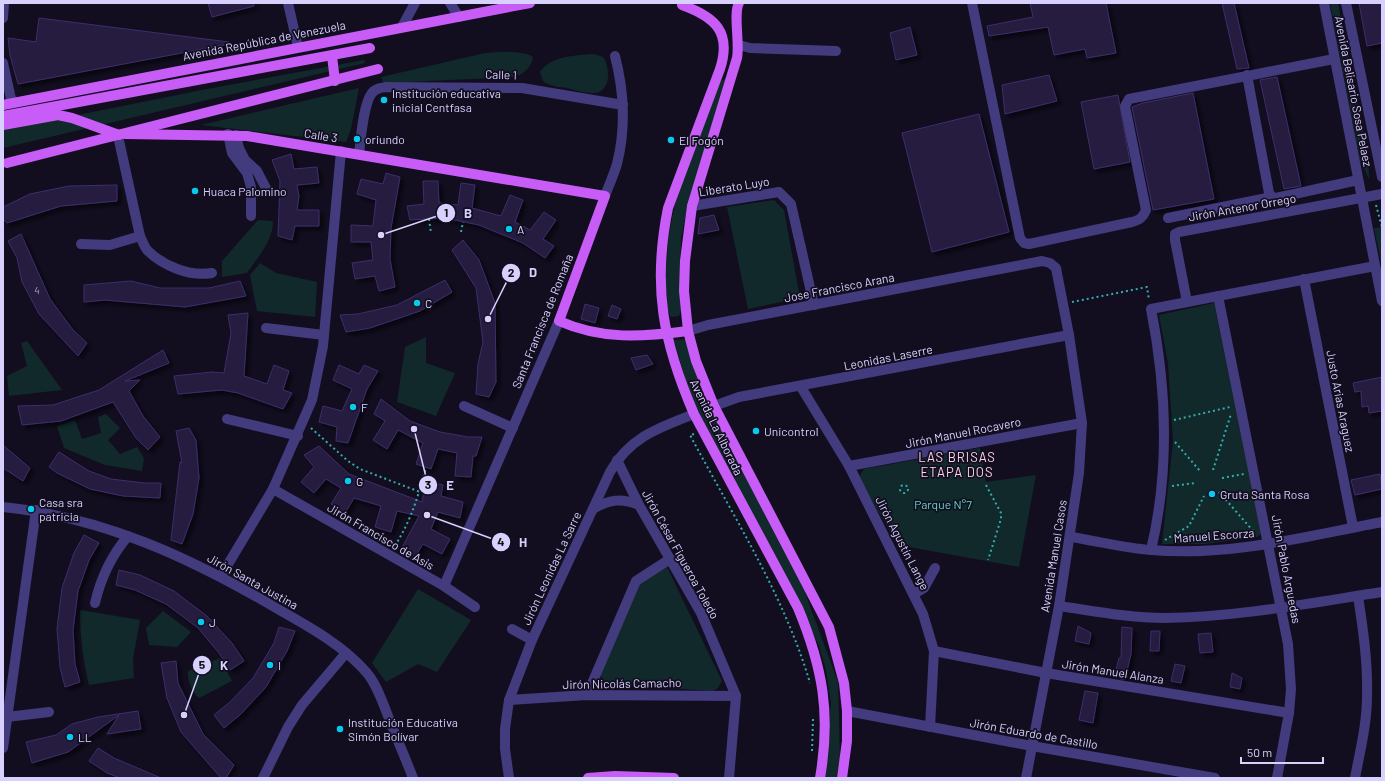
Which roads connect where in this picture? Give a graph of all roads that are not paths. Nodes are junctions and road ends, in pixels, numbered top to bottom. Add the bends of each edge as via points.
1 (4, 3) edge
2 (288, 3) edge
3 (415, 3) edge
4 (450, 3) edge
5 (530, 3) edge
6 (698, 3) edge
7 (740, 3) edge
8 (972, 3) edge
9 (1324, 3) edge
10 (1346, 3) edge
11 (505, 6) edge
12 (459, 17) junction
13 (3, 18) edge
14 (402, 27) junction
15 (738, 45) junction
16 (298, 46) junction
17 (370, 48) dead end
18 (836, 51) dead end
19 (332, 56) junction
20 (616, 56) dead end
21 (1334, 59) junction
22 (3, 63) edge
23 (281, 66) junction
24 (378, 70) dead end
25 (1247, 75) junction
26 (335, 81) junction
27 (7, 104) edge
28 (623, 104) junction
29 (3, 116) edge
30 (3, 125) edge
31 (232, 134) junction
32 (121, 135) junction
33 (340, 151) junction
34 (359, 154) junction
35 (7, 163) dead end
36 (1382, 178) edge
37 (1358, 180) junction
38 (268, 192) dead end
39 (1382, 194) edge
40 (605, 196) junction
41 (1272, 196) junction
42 (1362, 198) junction
43 (692, 206) junction
44 (251, 216) dead end
45 (1168, 218) dead end
46 (140, 236) junction
47 (81, 244) dead end
48 (1375, 266) junction
49 (212, 273) dead end
50 (1304, 279) junction
51 (1218, 296) junction
52 (1382, 301) edge
53 (1187, 302) junction
54 (814, 305) junction
55 (559, 321) junction
56 (266, 328) dead end
57 (688, 331) junction
58 (665, 334) junction
59 (324, 336) junction
60 (1069, 336) junction
61 (801, 387) junction
62 (464, 406) dead end
63 (714, 406) junction
64 (694, 414) junction
65 (227, 420) dead end
66 (1082, 423) junction
67 (512, 428) junction
68 (298, 436) junction
69 (616, 460) junction
70 (849, 466) junction
71 (273, 489) junction
72 (639, 505) junction
73 (3, 507) edge
74 (593, 509) junction
75 (36, 510) junction
76 (1382, 522) edge
77 (1353, 527) junction
78 (128, 536) junction
79 (1071, 537) junction
80 (1268, 543) junction
81 (1151, 550) junction
82 (670, 559) junction
83 (935, 568) dead end
84 (221, 576) junction
85 (444, 586) junction
86 (1382, 592) edge
87 (914, 594) junction
88 (1358, 596) junction
89 (95, 603) dead end
90 (1059, 606) junction
91 (475, 607) dead end
92 (1281, 608) junction
93 (512, 629) dead end
94 (532, 640) junction
95 (934, 651) junction
96 (346, 653) junction
97 (1046, 673) junction
98 (587, 695) junction
99 (736, 696) junction
100 (509, 700) junction
101 (847, 711) junction
102 (49, 712) dead end
103 (1289, 714) junction
104 (7, 717) junction
105 (930, 727) junction
106 (1032, 746) junction
107 (3, 748) edge
108 (262, 778) edge
109 (413, 778) edge
110 (510, 778) edge
111 (588, 778) edge
112 (674, 778) edge
113 (729, 778) edge
114 (820, 778) edge
115 (842, 778) edge
116 (1026, 778) edge
117 (1215, 778) edge
118 (1277, 778) edge
119 (1355, 778) edge

1 - 13 street
2 - 16 street
3 - 14 street
4 - 12 street
5 - 11 main road, Avenida República de Venezuela
6 - 58 main road, Avenida La Alborada via 682,5 714,21 723,37 723,52 720,69 668,208 663,232 660,276
7 - 15 main road, Avenida La Alborada via 736,10
8 - 25 street via 1020,238 1024,243 1132,222 1144,216 1146,210 1125,106 1128,99
9 - 21 street, Avenida Belisario Sosa Pelaez
10 - 36 street, Avenida Belisario Sosa Pelaez
11 - 12 main road, Avenida República de Venezuela
12 - 14 main road, Avenida República de Venezuela
14 - 16 main road, Avenida República de Venezuela
15 - 18 street via 750,48
15 - 43 main road, Avenida La Alborada via 735,67
16 - 23 main road via 295,54
16 - 27 main road, Avenida República de Venezuela
17 - 19 main road
19 - 23 main road
19 - 26 main road
20 - 28 street, Santa Francisca de Romaña via 622,83
21 - 25 street
21 - 37 street, Avenida Belisario Sosa Pelaez
22 - 27 street
23 - 29 main road
24 - 26 main road
25 - 41 street via 1269,193
26 - 32 main road
28 - 34 street, Calle 1 via 504,86 398,86 376,89 367,103
28 - 40 street, Santa Francisca de Romaña via 617,163
30 - 32 main road via 58,115
31 - 32 main road, Calle 3
31 - 33 main road, Calle 3
31 - 38 street via 245,160 257,171
31 - 44 street via 232,153 247,173 251,187
32 - 35 main road
32 - 46 street
33 - 34 main road, Calle 3
33 - 59 street
34 - 40 main road, Calle 3
37 - 41 street via 1276,198
37 - 42 street, Avenida Belisario Sosa Pelaez
39 - 42 street, Jirón Antenor Orrego
40 - 55 main road, Santa Francisca de Romaña
41 - 45 street
42 - 48 street, Avenida Belisario Sosa Pelaez
42 - 53 street, Jirón Antenor Orrego via 1175,234
43 - 54 street, Liberato Luyo via 779,192 791,204
43 - 57 main road, Avenida La Alborada via 684,291
46 - 47 street via 110,245
46 - 49 street via 147,249 170,267 200,275
48 - 50 street
48 - 52 street, Avenida Belisario Sosa Pelaez
50 - 51 street
50 - 77 street, Justo Arias Araguez
51 - 53 street
51 - 80 street, Jirón Pablo Arguedas
53 - 81 street via 1151,309 1159,347 1165,424 1160,502
54 - 57 street, Jose Francisco Arana
54 - 60 street, Jose Francisco Arana via 1042,261 1056,268
55 - 58 main road, Jose Francisco Arana via 579,330 619,336
55 - 67 street, Santa Francisca de Romaña
56 - 59 street
57 - 58 main road, Jose Francisco Arana
57 - 63 main road, Avenida La Alborada via 696,361
58 - 64 main road, Avenida La Alborada via 674,366
59 - 68 street via 318,377
60 - 61 street, Leonidas Laserre
60 - 66 street, Avenida Manuel Casos
61 - 63 street, Leonidas Laserre via 738,397
61 - 70 street, Jirón Agustín Lange
62 - 67 street
63 - 101 main road, Avenida La Alborada via 829,628 843,677
64 - 69 street, Jirón Leonidas La Sarre via 651,431 626,449
64 - 114 main road, Avenida La Alborada via 798,608 818,661 825,718
65 - 68 street
66 - 70 street, Jirón Manuel Rocavero
66 - 79 street, Avenida Manuel Casos
67 - 85 street, Santa Francisca de Romaña
68 - 71 street
69 - 72 street, Jirón César Figueroa Toledo
69 - 74 street, Jirón Leonidas La Sarre
70 - 87 street, Jirón Agustín Lange
71 - 84 street
71 - 85 street, Jirón Francisco de Asis
72 - 74 street via 628,500 616,500
72 - 82 street, Jirón César Figueroa Toledo
73 - 75 street, Jirón Santa Justina
74 - 94 street, Jirón Leonidas La Sarre
75 - 78 street, Jirón Santa Justina via 87,522
75 - 104 street
76 - 77 street, Manuel Escorza
77 - 80 street, Manuel Escorza
78 - 84 street, Jirón Santa Justina
78 - 89 street via 106,568
79 - 81 street, Manuel Escorza
79 - 90 street, Avenida Manuel Casos
80 - 81 street, Manuel Escorza via 1219,549
80 - 92 street, Jirón Pablo Arguedas
82 - 98 street via 636,581
82 - 99 street, Jirón César Figueroa Toledo via 701,613
83 - 87 street via 924,588
84 - 96 street, Jirón Santa Justina via 290,616
85 - 91 street, Jirón Francisco de Asis
86 - 88 street
87 - 95 street, Jirón Agustín Lange via 924,614
88 - 92 street
88 - 119 street via 1366,658 1367,697 1363,738
90 - 92 street via 1163,618 1221,616
90 - 97 street, Avenida Manuel Casos
92 - 103 street, Jirón Pablo Arguedas via 1288,644 1291,688
93 - 94 street
94 - 100 street, Jirón Leonidas La Sarre
95 - 97 street, Jirón Manuel Alanza
95 - 105 street, Jirón Agustín Lange
96 - 108 street via 302,705
96 - 109 street, Jirón Santa Justina via 368,674 378,690
97 - 103 street, Jirón Manuel Alanza
97 - 106 street, Avenida Manuel Casos
98 - 99 street, Jirón Nicolás Camacho
98 - 100 street, Jirón Nicolás Camacho
99 - 113 street, Jirón César Figueroa Toledo
100 - 110 street, Jirón Leonidas La Sarre via 505,749
101 - 105 street, Jirón Eduardo de Castillo
101 - 115 main road, Avenida La Alborada via 847,741
102 - 104 street
103 - 118 street, Jirón Pablo Arguedas
104 - 107 street
105 - 106 street, Jirón Eduardo de Castillo
106 - 116 street, Avenida Manuel Casos
106 - 117 street, Jirón Eduardo de Castillo
111 - 112 main road

